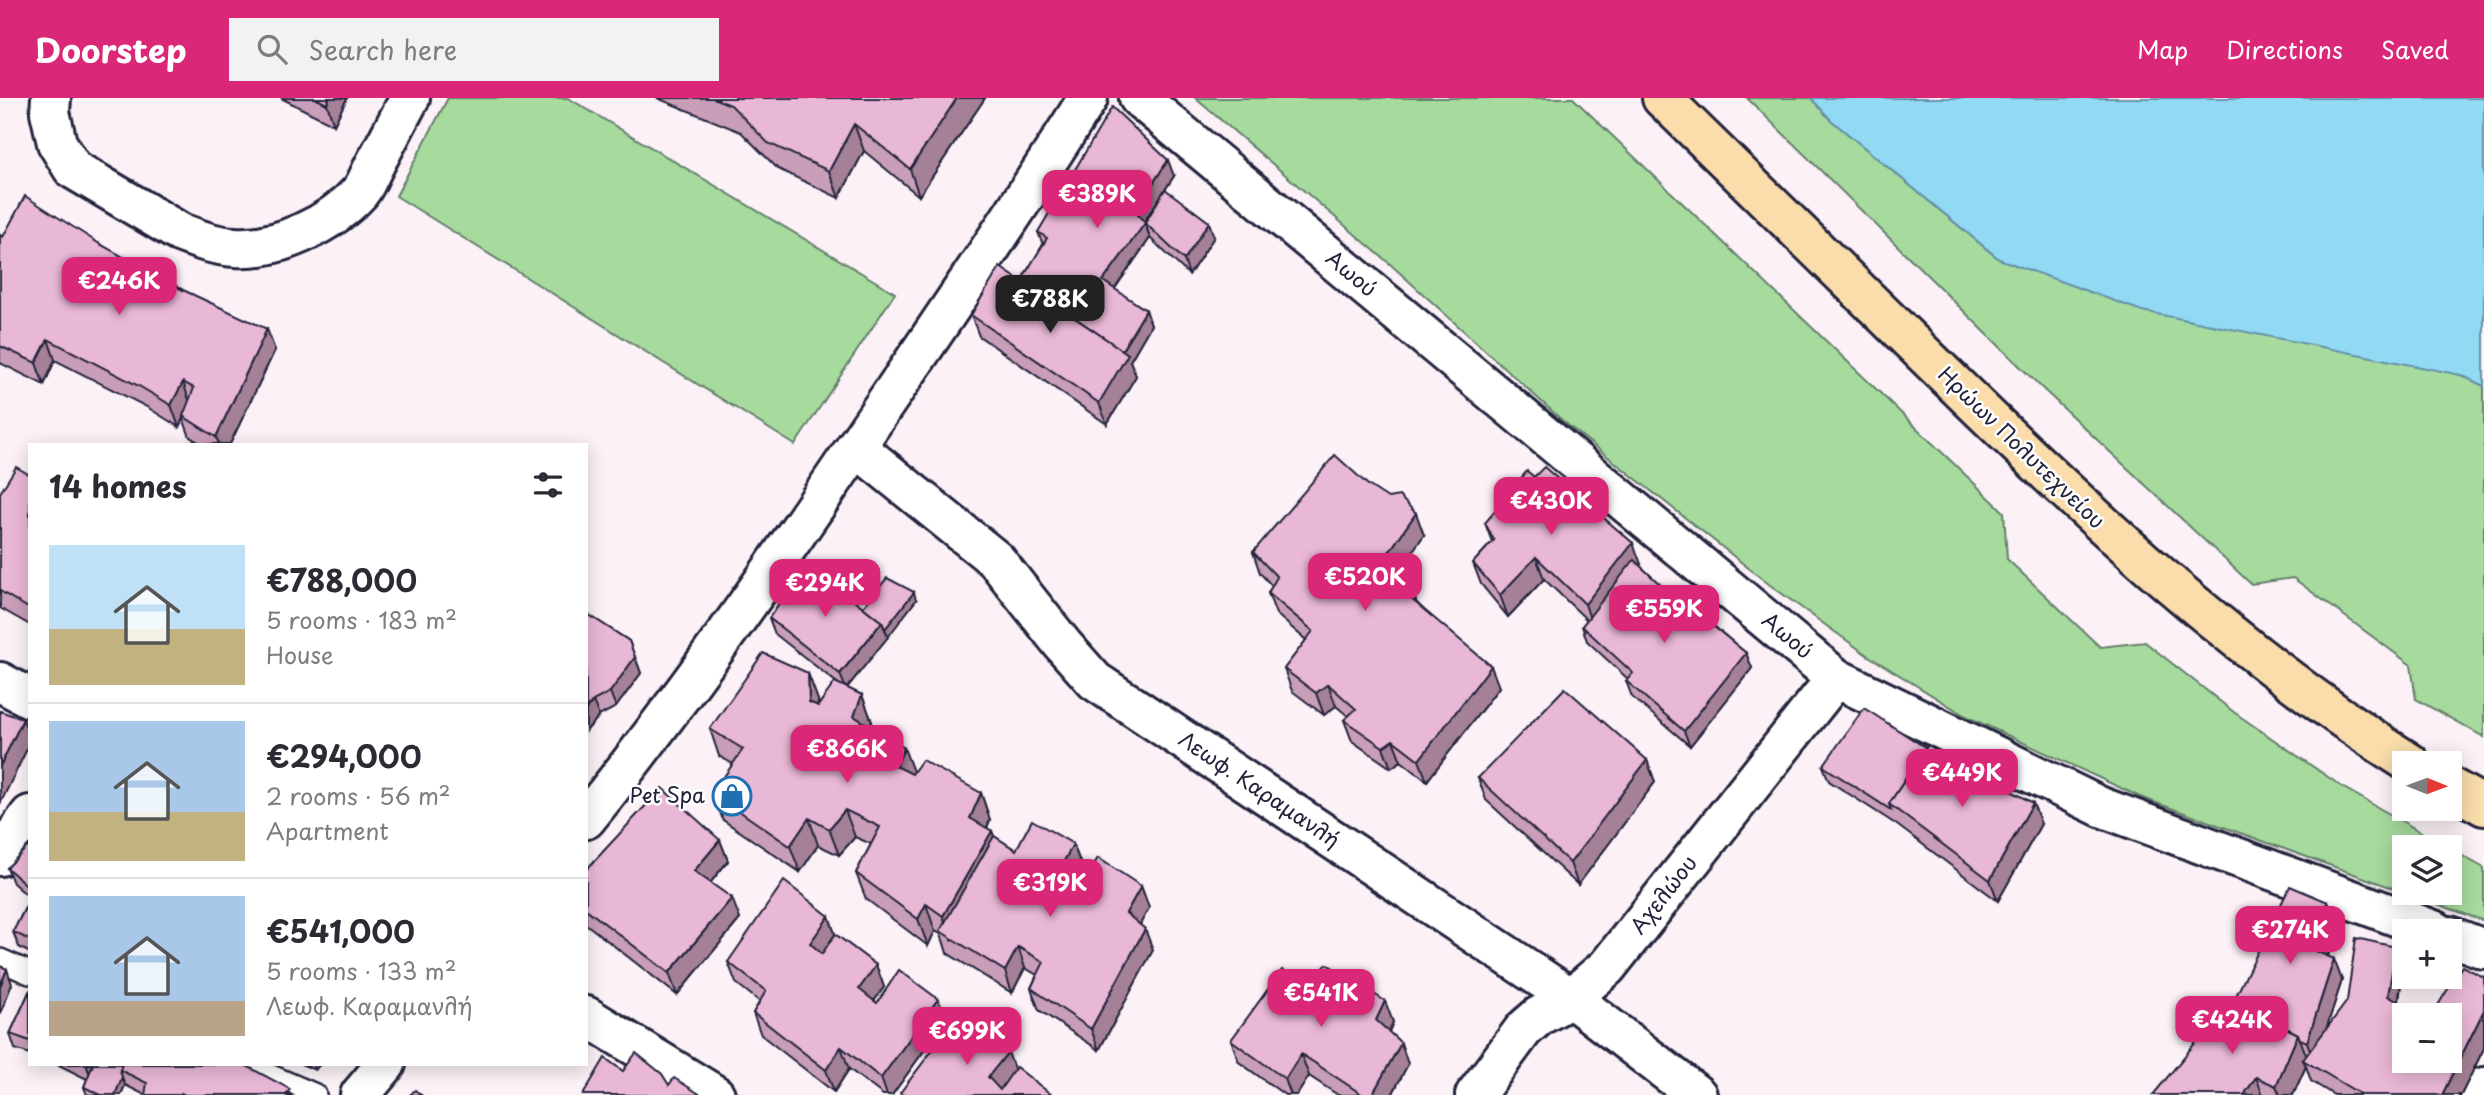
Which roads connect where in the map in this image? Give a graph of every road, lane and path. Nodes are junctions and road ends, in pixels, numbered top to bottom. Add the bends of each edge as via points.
1 (51, 98) edge
2 (410, 98) edge
3 (1088, 98) edge
4 (1139, 98) edge
5 (1662, 98) edge
6 (856, 447) junction
7 (1836, 678) junction
8 (0, 682) edge
9 (28, 697) edge
10 (2392, 751) edge
11 (2462, 794) edge
12 (2484, 806) edge
13 (588, 816) edge
14 (28, 818) edge
15 (0, 856) edge
16 (2404, 919) edge
17 (2462, 941) edge
18 (2484, 949) edge
19 (0, 960) edge
20 (28, 971) edge
21 (1571, 998) junction
22 (588, 1017) edge
23 (248, 1066) edge
24 (384, 1066) edge
25 (2484, 1087) edge
26 (315, 1095) edge
27 (360, 1095) edge
28 (715, 1095) edge
29 (1475, 1095) edge
30 (1697, 1095) edge
31 (2480, 1095) edge

1 - 2 street via 57,142 74,169 179,232 236,247 256,247 307,230 361,191
3 - 6 street
4 - 7 street, Αωού
5 - 10 main road, Ηρώων Πολυτεχνείου via 2054,481 2155,572 2335,713
6 - 13 street via 722,643
6 - 21 street, Λεωφ. Καραμανλή via 996,560 1095,681
7 - 16 street, Αωού via 2101,807
7 - 21 street, Αχελώου via 1607,967
8 - 9 street
11 - 12 main road
14 - 15 street
17 - 18 street
19 - 20 lane
21 - 29 street, Αχελώου via 1524,1029
21 - 30 street, Λεωφ. Καραμανλή
22 - 28 street
23 - 26 lane
24 - 27 street
25 - 31 street

